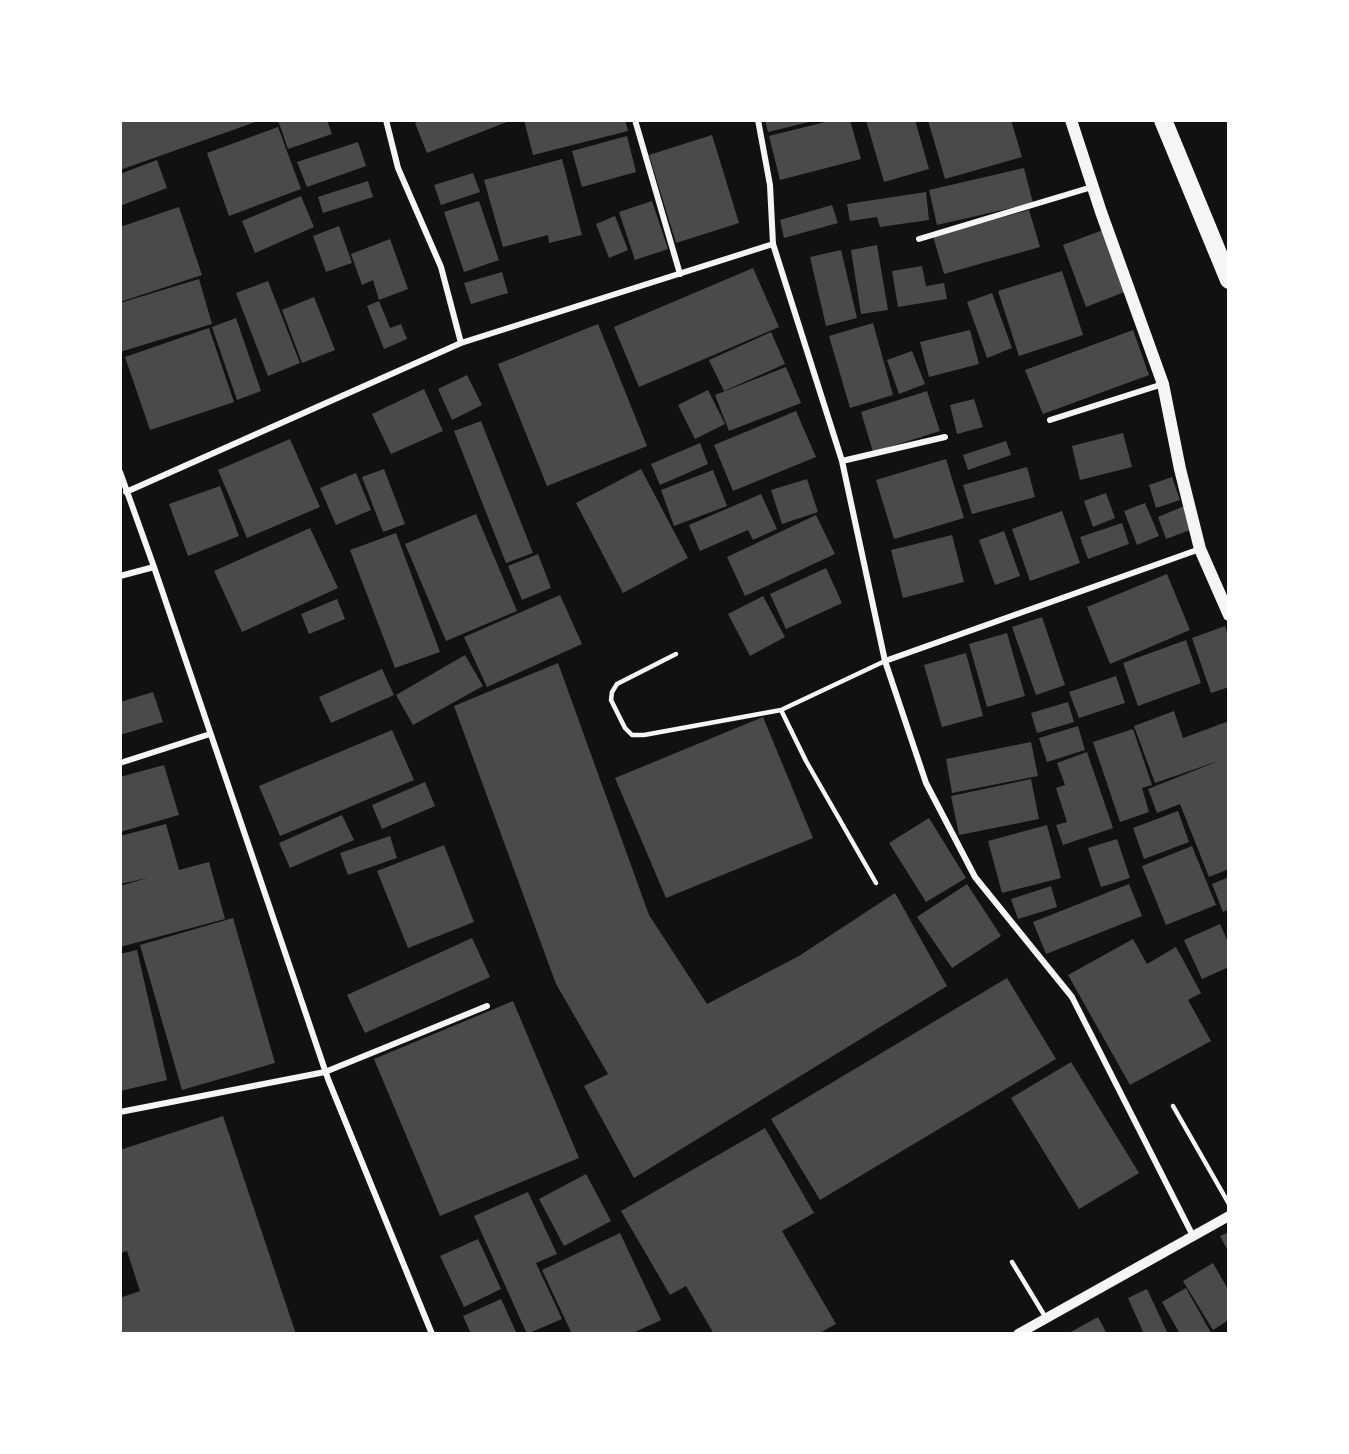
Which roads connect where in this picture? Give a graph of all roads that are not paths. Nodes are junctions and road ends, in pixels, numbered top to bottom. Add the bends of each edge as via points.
1 (386, 120) edge
2 (635, 120) edge
3 (758, 120) edge
4 (1071, 120) edge
5 (1163, 120) edge
6 (1093, 186) junction
7 (919, 239) dead end
8 (773, 244) junction
9 (680, 273) junction
10 (1229, 280) edge
11 (461, 343) junction
12 (1163, 384) junction
13 (1050, 420) dead end
14 (945, 437) dead end
15 (842, 461) junction
16 (120, 472) edge
17 (126, 492) junction
18 (1200, 549) junction
19 (154, 567) junction
20 (120, 576) edge
21 (1229, 615) edge
22 (676, 654) dead end
23 (885, 661) junction
24 (781, 710) junction
25 (210, 734) junction
26 (120, 763) edge
27 (876, 883) dead end
28 (487, 1006) dead end
29 (326, 1072) junction
30 (1173, 1106) dead end
31 (120, 1112) edge
32 (1229, 1204) edge
33 (1229, 1216) edge
34 (1193, 1236) junction
35 (1012, 1262) dead end
36 (1046, 1318) junction
37 (432, 1334) edge
38 (1018, 1334) edge

1 - 11 street via 398,168 441,267
2 - 9 street
3 - 8 street via 770,185
4 - 6 main road
5 - 10 highway
6 - 7 street
6 - 12 main road
8 - 9 street
8 - 15 street
9 - 11 street
11 - 17 street
12 - 13 street
12 - 18 main road
14 - 15 street
15 - 23 street
16 - 17 street
17 - 19 street
18 - 21 main road
18 - 23 street
19 - 20 street
19 - 25 street
22 - 24 lane via 617,684 612,692 611,700 632,735
23 - 24 lane
23 - 34 street via 926,783 975,877 1072,997
24 - 27 lane
25 - 26 street
25 - 29 street
28 - 29 street
29 - 31 street
29 - 37 street
30 - 32 lane
33 - 34 street
34 - 36 street
35 - 36 lane
36 - 38 street

